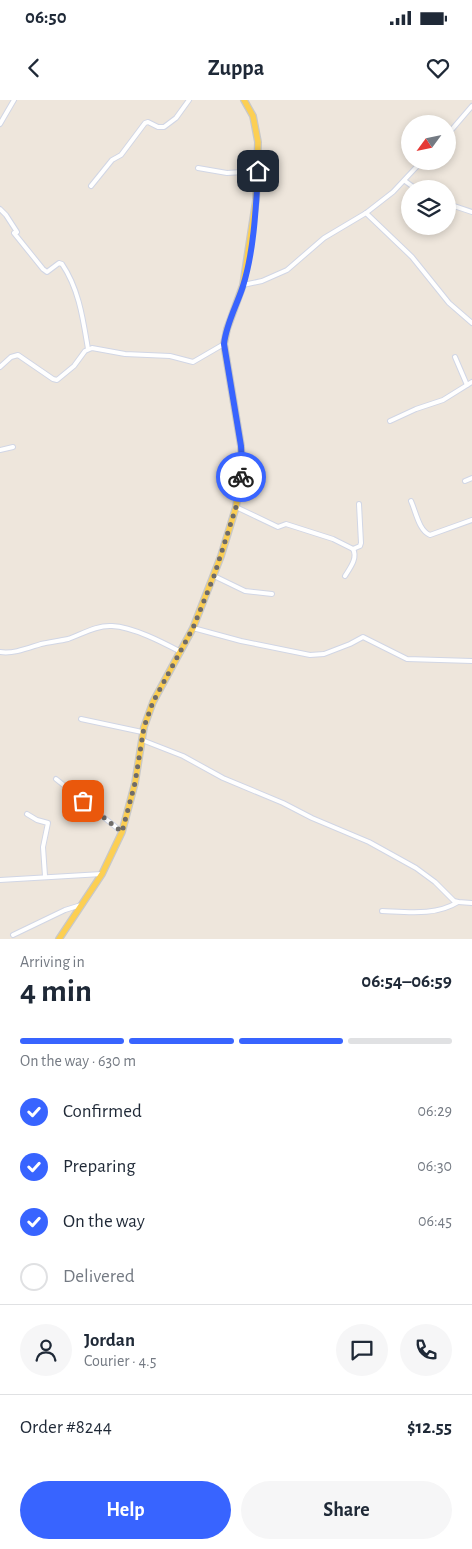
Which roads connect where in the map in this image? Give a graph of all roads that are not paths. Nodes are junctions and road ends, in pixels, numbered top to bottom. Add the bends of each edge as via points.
1 (14, 100) edge
2 (190, 100) edge
3 (244, 100) edge
4 (472, 106) edge
5 (0, 124) edge
6 (456, 125) edge
7 (198, 168) dead end
8 (414, 170) edge
9 (258, 171) junction
10 (406, 180) edge
11 (401, 184) edge
12 (91, 186) dead end
13 (456, 207) edge
14 (0, 209) edge
15 (472, 212) edge
16 (366, 213) junction
17 (243, 285) junction
18 (472, 322) edge
19 (224, 344) junction
20 (88, 349) junction
21 (456, 357) dead end
22 (0, 367) edge
23 (472, 382) edge
24 (466, 385) junction
25 (390, 421) dead end
26 (14, 447) dead end
27 (0, 450) edge
28 (472, 478) edge
29 (465, 481) dead end
30 (411, 501) dead end
31 (359, 504) dead end
32 (236, 507) junction
33 (472, 520) edge
34 (353, 549) junction
35 (214, 576) junction
36 (345, 576) dead end
37 (272, 594) dead end
38 (193, 628) junction
39 (0, 652) edge
40 (180, 652) junction
41 (472, 660) edge
42 (82, 719) dead end
43 (142, 732) junction
44 (142, 740) junction
45 (56, 779) dead end
46 (26, 814) dead end
47 (122, 832) junction
48 (102, 874) junction
49 (45, 876) junction
50 (0, 880) edge
51 (458, 902) junction
52 (472, 903) edge
53 (83, 904) junction
54 (382, 911) dead end
55 (13, 935) dead end
56 (59, 939) edge

1 - 5 street
2 - 12 street via 164,127 145,123 121,156 112,160
3 - 9 main road via 255,126
4 - 6 street
7 - 9 street via 227,173
8 - 10 street
9 - 17 main road via 252,238
11 - 16 street
13 - 15 street
14 - 20 street via 12,224 17,239 43,269 47,272 62,264 79,300
16 - 17 street via 324,238 279,275
16 - 18 street via 412,257 449,303
17 - 19 main road
19 - 20 street via 193,362 170,356
19 - 32 main road via 241,446 242,465
20 - 22 street via 57,380 18,355
21 - 24 street
23 - 24 street
24 - 25 street via 443,400 416,408
26 - 27 street
28 - 29 street
30 - 33 street via 426,534
31 - 34 street via 361,543
32 - 34 street via 278,527 286,524
32 - 35 main road
34 - 36 street via 354,561
35 - 37 street via 245,591
35 - 38 main road
38 - 40 main road
38 - 41 street via 241,642 310,655 324,654 363,637 407,659
39 - 40 street via 21,650 112,626 126,628
40 - 43 main road via 153,702
42 - 43 street
43 - 44 main road
44 - 47 main road
44 - 51 street via 369,842 416,868
45 - 47 street
46 - 49 street via 48,823 43,846
47 - 48 main road
48 - 49 street
48 - 53 main road
49 - 50 street
51 - 52 street
51 - 54 street via 440,910
53 - 55 street
53 - 56 main road

